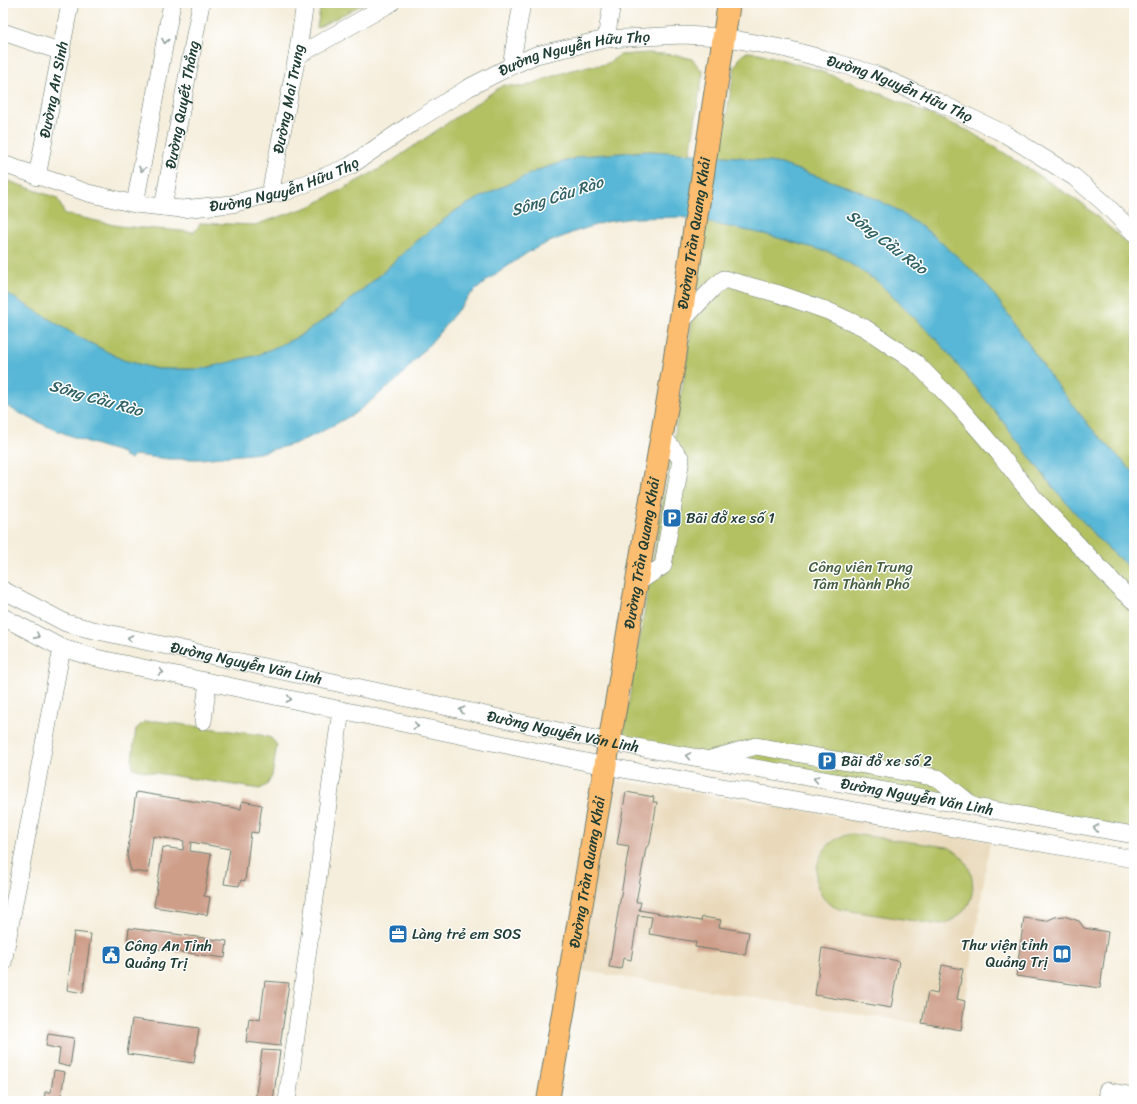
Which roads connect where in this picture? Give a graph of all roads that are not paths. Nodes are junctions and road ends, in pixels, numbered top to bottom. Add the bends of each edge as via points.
1 (70, 3) edge
2 (172, 3) edge
3 (201, 3) edge
4 (305, 3) edge
5 (391, 3) edge
6 (522, 3) edge
7 (612, 3) edge
8 (729, 3) edge
9 (3, 32) edge
10 (723, 37) junction
11 (606, 39) junction
12 (62, 52) junction
13 (296, 56) junction
14 (511, 66) junction
15 (3, 164) edge
16 (37, 177) junction
17 (270, 194) junction
18 (135, 204) junction
19 (163, 207) junction
20 (1134, 233) edge
21 (680, 323) junction
22 (3, 590) edge
23 (1134, 601) edge
24 (3, 617) edge
25 (62, 648) junction
26 (208, 682) junction
27 (341, 710) junction
28 (203, 721) dead end
29 (610, 742) junction
30 (605, 766) junction
31 (1134, 835) edge
32 (1134, 860) edge
33 (3, 963) edge
34 (1106, 1091) dead end
35 (1134, 1096) edge
36 (287, 1101) edge
37 (548, 1101) edge

1 - 12 street, Đường An Sinh
2 -> 18 street, Đường Quyết Thắng
3 - 19 street, Đường Quyết Thắng
4 - 13 street, Đường Mai Trung
5 - 13 street
6 - 14 street
7 - 11 street
8 - 10 main road, Đường Trần Quang Khải
9 - 12 street
10 - 11 street, Đường Nguyễn Hữu Thọ via 682,35
10 - 20 street, Đường Nguyễn Hữu Thọ via 787,49 874,74 936,101 1005,134 1074,178
10 - 21 main road, Đường Trần Quang Khải
11 - 14 street, Đường Nguyễn Hữu Thọ via 536,55
12 - 16 street, Đường An Sinh
13 - 17 street, Đường Mai Trung
14 - 17 street, Đường Nguyễn Hữu Thọ via 468,88 350,166 285,192
15 - 16 street, Đường Nguyễn Hữu Thọ
16 - 18 street, Đường Nguyễn Hữu Thọ
17 - 19 street, Đường Nguyễn Hữu Thọ via 232,204 182,209
18 - 19 street, Đường Nguyễn Hữu Thọ
21 - 23 street via 724,279 828,311 865,328 916,363 965,414 1039,503
21 - 29 main road, Đường Trần Quang Khải
29 -> 22 street, Đường Nguyễn Văn Linh via 89,629 66,623
24 -> 25 street, Đường Nguyễn Văn Linh
25 -> 26 street, Đường Nguyễn Văn Linh via 96,658
25 - 33 street
26 -> 27 street, Đường Nguyễn Văn Linh
26 - 28 street
27 -> 30 street, Đường Nguyễn Văn Linh
27 - 36 street
29 - 30 main road, Đường Trần Quang Khải
31 -> 29 street, Đường Nguyễn Văn Linh
30 - 32 street, Đường Nguyễn Văn Linh
30 - 37 main road, Đường Trần Quang Khải
34 - 35 street

